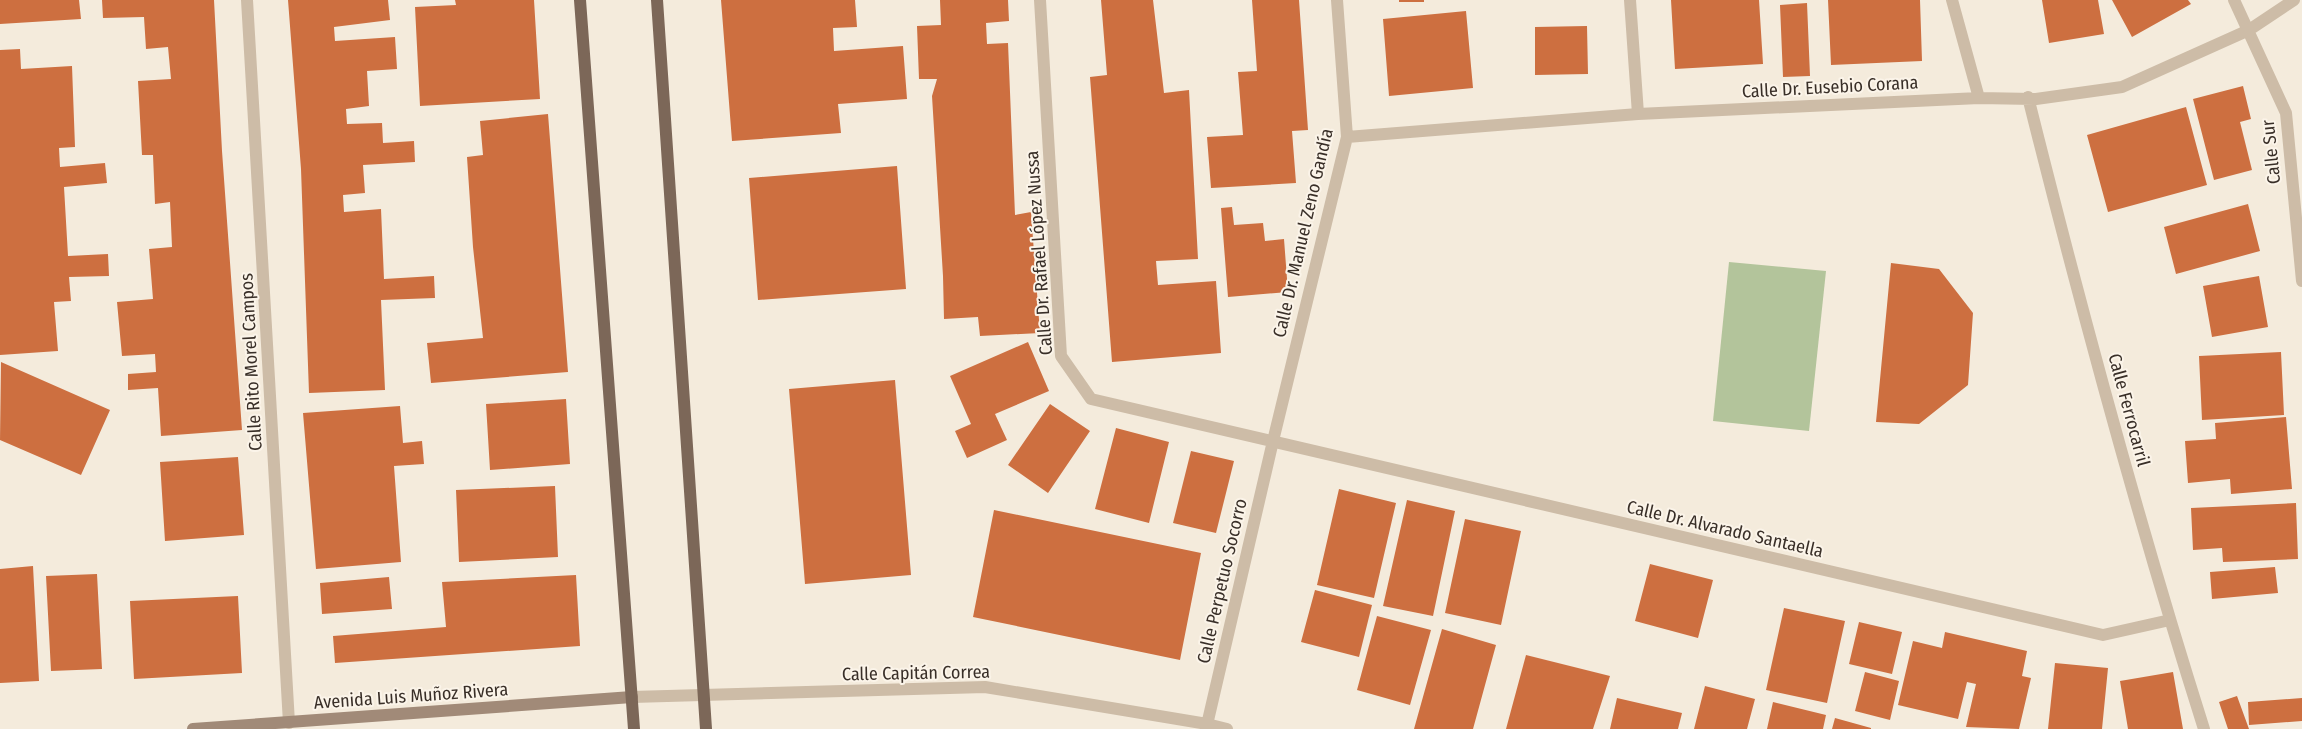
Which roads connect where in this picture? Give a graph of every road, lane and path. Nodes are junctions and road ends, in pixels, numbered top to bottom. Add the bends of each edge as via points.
1 (247, 0) edge
2 (580, 0) edge
3 (657, 0) edge
4 (1040, 0) edge
5 (1337, 0) edge
6 (1630, 0) edge
7 (1952, 0) edge
8 (2234, 0) edge
9 (2294, 0) edge
10 (2249, 30) junction
11 (2028, 97) junction
12 (1979, 98) junction
13 (1638, 114) junction
14 (1347, 137) junction
15 (2302, 281) edge
16 (1273, 441) junction
17 (2170, 620) junction
18 (703, 695) junction
19 (632, 697) junction
20 (290, 723) junction
21 (1207, 726) edge
22 (193, 729) edge
23 (634, 729) edge
24 (706, 729) edge
25 (1227, 729) edge
26 (2204, 729) edge

1 - 20 street, Calle Rito Morel Campos
2 - 19 main road
3 - 18 main road
4 - 16 street, Calle Dr. Rafael López Nussa via 1061,356 1091,399
5 - 14 street, Calle Dr. Manuel Zeno Gandía
6 - 13 street
7 - 12 street
8 - 10 street, Calle Sur
9 - 10 street, Calle Dr. Eusebio Corana
10 - 11 street, Calle Dr. Eusebio Corana via 2122,87 2036,99
10 - 15 street, Calle Sur via 2286,113
11 - 12 street, Calle Dr. Eusebio Corana
11 - 17 street, Calle Ferrocarril via 2059,221
12 - 13 street, Calle Dr. Eusebio Corana
13 - 14 street, Calle Dr. Eusebio Corana
14 - 16 street, Calle Dr. Manuel Zeno Gandía
16 - 17 street, Calle Dr. Alvarado Santaella via 2102,635
16 - 21 street, Calle Perpetuo Socorro
17 - 26 street, Calle Ferrocarril
18 - 19 street, Calle Capitán Correa
18 - 21 street, Calle Capitán Correa via 985,687
18 - 24 main road
19 - 20 street, Avenida Luis Muñoz Rivera
19 - 23 main road
20 - 22 street, Avenida Luis Muñoz Rivera
21 - 25 street, Calle Capitán Correa

